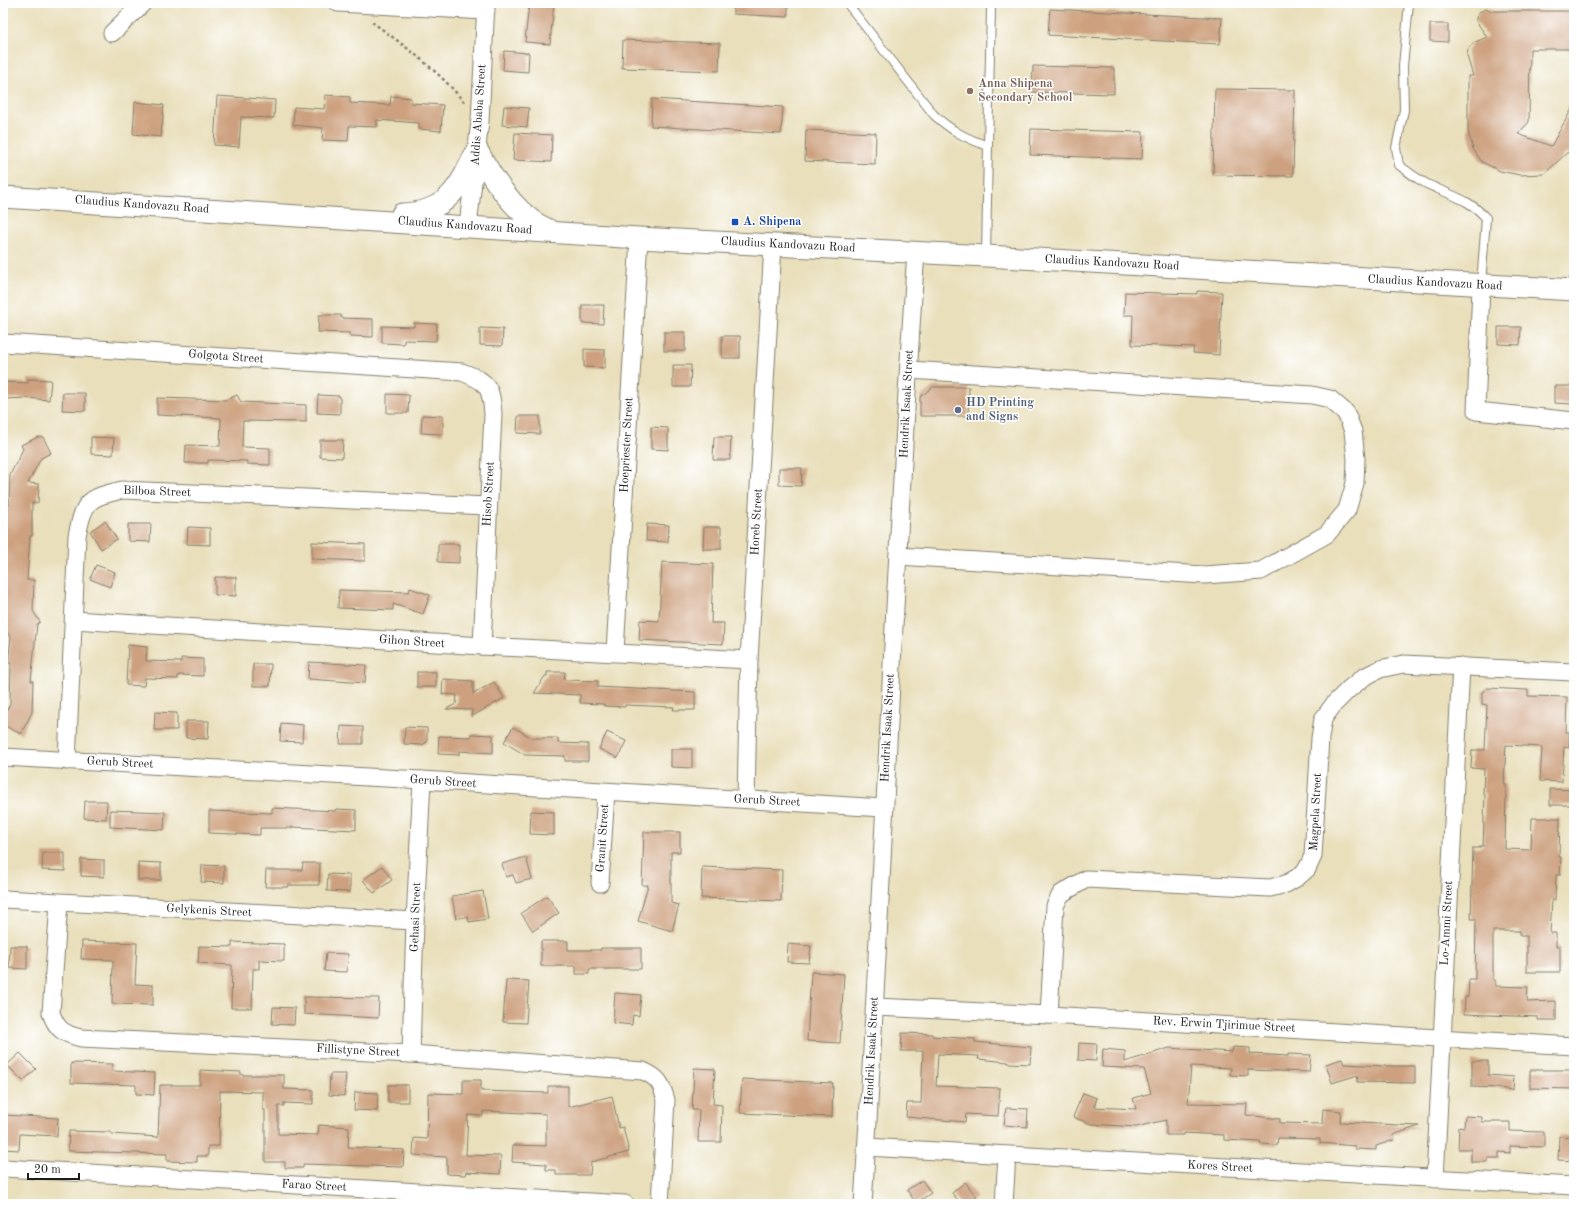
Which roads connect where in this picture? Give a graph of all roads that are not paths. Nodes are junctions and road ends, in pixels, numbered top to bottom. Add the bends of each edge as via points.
1 (143, 3) edge
2 (338, 3) edge
3 (847, 3) edge
4 (1409, 3) edge
5 (420, 5) edge
6 (486, 7) edge
7 (991, 8) dead end
8 (112, 34) dead end
9 (988, 146) junction
10 (477, 150) junction
11 (3, 197) edge
12 (296, 215) junction
13 (468, 226) junction
14 (552, 232) junction
15 (639, 238) junction
16 (773, 244) junction
17 (916, 252) junction
18 (986, 256) junction
19 (1481, 286) junction
20 (1574, 290) edge
21 (3, 343) edge
22 (909, 370) junction
23 (448, 371) joint
24 (1574, 421) edge
25 (488, 506) junction
26 (898, 556) junction
27 (74, 620) junction
28 (482, 646) junction
29 (615, 652) junction
30 (749, 660) junction
31 (1461, 666) junction
32 (1574, 672) edge
33 (3, 757) edge
34 (67, 761) junction
35 (422, 780) junction
36 (606, 792) junction
37 (746, 799) junction
38 (883, 808) junction
39 (600, 883) dead end
40 (3, 899) edge
41 (58, 903) junction
42 (415, 921) junction
43 (875, 1007) junction
44 (1048, 1015) junction
45 (1441, 1038) junction
46 (1574, 1046) edge
47 (411, 1054) junction
48 (866, 1147) junction
49 (1007, 1155) junction
50 (3, 1168) edge
51 (1435, 1179) junction
52 (1574, 1186) edge
53 (625, 1204) edge
54 (660, 1204) edge
55 (862, 1204) edge
56 (1004, 1204) edge

1 - 8 street
2 - 5 street
3 - 9 lane via 934,116 965,138
4 - 19 lane via 1402,66 1404,110 1396,148 1399,164 1416,178 1470,204 1486,218
5 - 6 street
6 - 10 street, Addis Ababa Street
7 - 9 lane
9 - 18 lane
10 - 12 street via 463,181 454,192 429,210 414,213
10 - 13 street, Addis Ababa Street
10 - 14 street via 498,184 524,213
11 - 12 street, Claudius Kandovazu Road
12 - 13 street, Claudius Kandovazu Road
13 - 14 street, Claudius Kandovazu Road
14 - 15 street, Claudius Kandovazu Road
15 - 16 street, Claudius Kandovazu Road
15 - 29 street, Hoepriester Street
16 - 17 street, Claudius Kandovazu Road
16 - 30 street, Horeb Street
17 - 18 street, Claudius Kandovazu Road
17 - 22 street, Hendrik Isaak Street
18 - 19 street, Claudius Kandovazu Road
19 - 20 street, Claudius Kandovazu Road
19 - 24 street via 1476,411
21 - 23 street, Golgota Street
22 - 26 street, Hendrik Isaak Street
22 - 26 street via 1312,395 1330,399 1346,413 1354,431 1355,483 1347,510 1327,534 1261,570 1204,575
23 - 25 street, Hisob Street via 476,377 486,384 492,398
25 - 27 street, Bilboa Street via 122,490 101,495 88,502 81,515 77,536
25 - 28 street, Hisob Street
26 - 38 street, Hendrik Isaak Street
27 - 28 street, Gihon Street
27 - 34 street, Bilboa Street
28 - 29 street, Gihon Street
29 - 30 street, Gihon Street
30 - 37 street, Horeb Street
31 - 32 street, Magpela Street
31 - 44 street, Magpela Street via 1403,664 1380,669 1364,677 1334,704 1323,719 1320,738 1313,856 1307,869 1286,884 1270,888 1086,879 1061,894 1055,906
31 - 45 street, Lo-Ammi Street
33 - 34 street, Gerub Street
34 - 35 street, Gerub Street
35 - 36 street, Gerub Street
35 - 42 street, Gehasi Street
36 - 37 street, Gerub Street
36 - 39 street, Granit Street
37 - 38 street, Gerub Street
38 - 43 street, Hendrik Isaak Street
40 - 41 street, Gelykenis Street
41 - 42 street, Gelykenis Street
41 - 47 street, Fillistyne Street via 51,1012 55,1024 70,1035 81,1038
42 - 47 street, Gehasi Street
43 - 44 street, Rev. Erwin Tjirimue Street
43 - 48 street, Hendrik Isaak Street
44 - 45 street, Rev. Erwin Tjirimue Street
45 - 46 street, Rev. Erwin Tjirimue Street
45 - 51 street, Lo-Ammi Street
47 - 54 street, Fillistyne Street via 643,1071 655,1077 662,1086 666,1100
48 - 49 street, Kores Street
48 - 55 street, Hendrik Isaak Street
49 - 51 street, Kores Street
49 - 56 street
50 - 53 street, Farao Street
51 - 52 street, Kores Street

